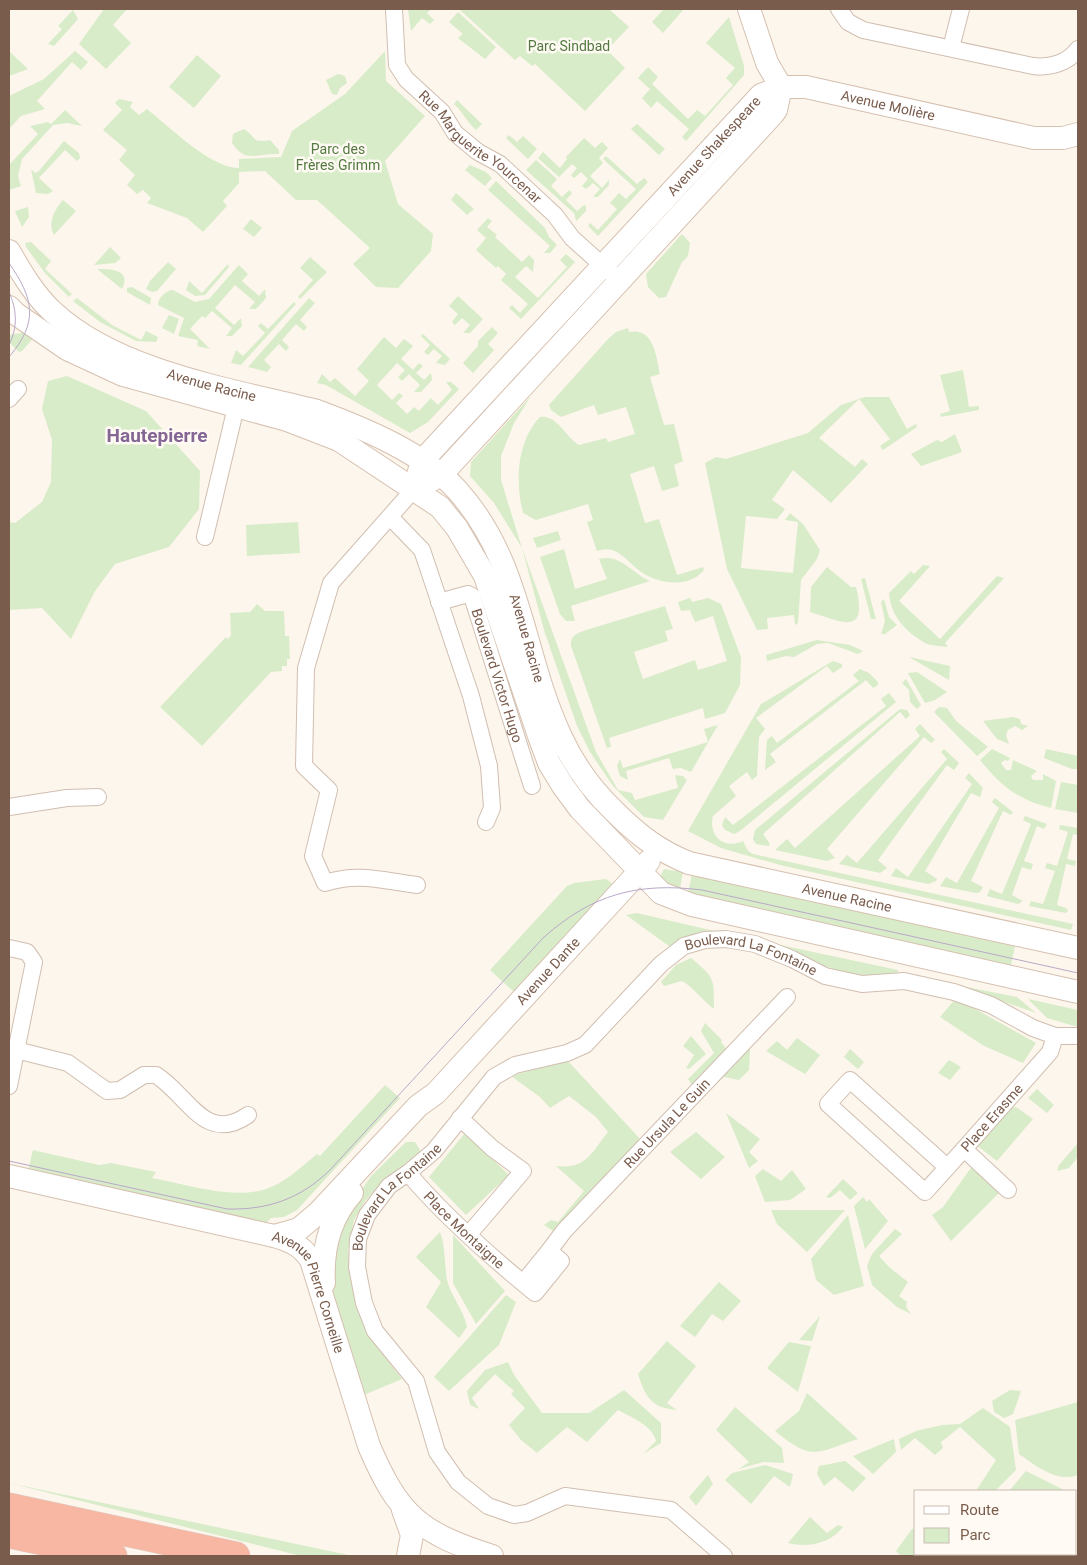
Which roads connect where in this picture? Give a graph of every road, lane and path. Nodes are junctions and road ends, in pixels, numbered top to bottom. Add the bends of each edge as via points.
1 (394, 9) edge
2 (749, 9) edge
3 (839, 9) edge
4 (961, 9) edge
5 (951, 48) junction
6 (1078, 49) edge
7 (781, 87) junction
8 (1078, 134) edge
9 (9, 251) edge
10 (611, 273) junction
11 (37, 296) junction
12 (11, 314) edge
13 (236, 406) junction
14 (422, 461) junction
15 (441, 475) junction
16 (414, 488) junction
17 (391, 518) junction
18 (205, 537) dead end
19 (439, 602) junction
20 (532, 786) dead end
21 (98, 797) dead end
22 (9, 807) edge
23 (486, 822) dead end
24 (660, 850) junction
25 (639, 871) junction
26 (417, 885) dead end
27 (9, 948) edge
28 (1078, 948) edge
29 (909, 955) junction
30 (904, 981) junction
31 (1078, 992) edge
32 (786, 997) dead end
33 (1054, 1036) junction
34 (1078, 1036) edge
35 (16, 1050) junction
36 (9, 1086) edge
37 (436, 1093) junction
38 (248, 1115) dead end
39 (460, 1118) junction
40 (964, 1149) junction
41 (947, 1167) junction
42 (408, 1173) junction
43 (9, 1176) edge
44 (1008, 1190) dead end
45 (469, 1234) junction
46 (274, 1236) junction
47 (549, 1251) joint
48 (326, 1307) junction
49 (9, 1507) edge
50 (403, 1510) junction
51 (9, 1534) edge
52 (409, 1555) edge
53 (113, 1556) edge
54 (236, 1556) edge
55 (492, 1556) edge
56 (724, 1556) edge

1 - 10 street, Rue Marguerite Yourcenar via 397,65 406,79 436,105 455,133 478,152 500,164 555,215 567,234
2 - 7 street via 767,63
3 - 5 street via 848,22 863,30
4 - 5 street
5 - 6 street via 1042,67 1060,63
7 - 8 street, Avenue Molière via 806,87 1034,138 1051,139
7 - 10 street, Avenue Shakespeare via 761,95
9 - 11 street, Avenue Racine
10 - 14 street, Avenue Shakespeare
10 - 15 street, Avenue Shakespeare
11 - 12 street
11 - 14 street, Avenue Racine via 79,332 129,358 176,375 317,411 369,432
12 - 13 street, Avenue Racine via 94,363 148,383
13 - 16 street, Avenue Racine via 339,440
13 - 18 street
14 - 15 street, Avenue Racine
14 - 16 street
15 - 16 street
15 - 24 street, Avenue Racine via 458,490 479,519 504,562 551,711 574,763 610,808
16 - 17 street
16 - 25 street, Avenue Racine via 440,507 457,528 485,576 549,763 580,809
17 - 19 street via 422,550
17 - 26 street via 331,583 306,668 304,766 329,790 313,856 325,884 344,877 364,876
19 - 20 street, Boulevard Victor Hugo via 468,594 472,596
19 - 23 street via 471,696 489,766 492,808
21 - 22 street
24 - 25 street, Avenue Dante
24 - 28 street, Avenue Racine via 689,863
25 - 29 street, Avenue Racine via 661,893 692,905
25 - 37 street, Avenue Dante
27 - 35 street via 28,952 34,962
29 - 30 street
29 - 31 street, Avenue Racine
30 - 33 street, Boulevard La Fontaine via 954,992 991,1005
30 - 39 street, Boulevard La Fontaine via 862,984 824,976 792,958 755,944 726,939 684,946 662,964 585,1046 515,1065 494,1077
32 - 47 street, Rue Ursula Le Guin via 564,1231
33 - 34 street, Boulevard La Fontaine
33 - 40 street, Place Erasme via 1050,1052
35 - 36 street
35 - 38 street via 68,1063 107,1091 120,1090 144,1075 156,1075 213,1124 228,1125
37 - 46 street, Avenue Dante via 418,1106 308,1223 290,1233
37 - 48 street, Avenue Dante via 425,1113 339,1210 326,1243 323,1266
39 - 42 street, Boulevard La Fontaine via 434,1151
39 - 45 street via 523,1171
40 - 41 street
40 - 44 street, Place Erasme
41 - 41 street via 925,1192 828,1104 850,1080
42 - 45 street, Place Montaigne
42 - 56 street, Boulevard La Fontaine via 389,1186 367,1215 358,1239 357,1267 364,1303 375,1331 416,1381 437,1452 458,1482 488,1506 514,1515 565,1496 671,1510
43 - 46 street, Avenue Pierre Corneille
45 - 47 street, Place Montaigne via 523,1283
46 - 48 street, Avenue Pierre Corneille via 303,1249
48 - 50 street, Avenue Pierre Corneille via 369,1446
49 - 54 highway
50 - 52 street via 412,1535
50 - 55 street, Avenue Pierre Corneille via 456,1545
51 - 53 highway

